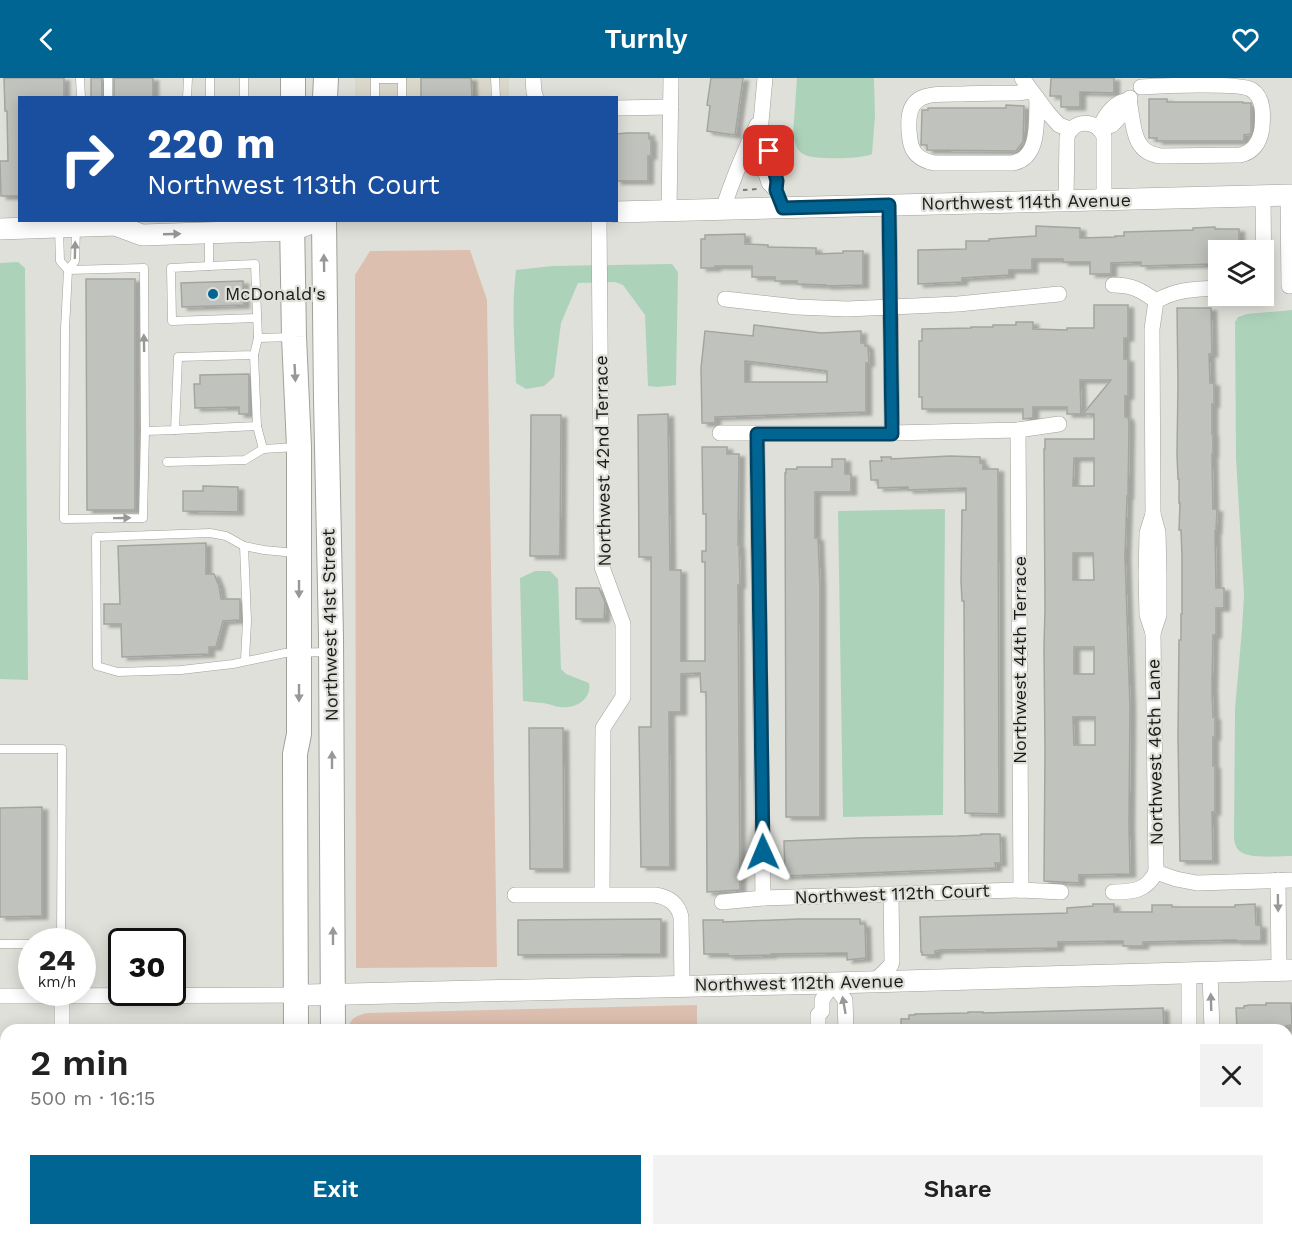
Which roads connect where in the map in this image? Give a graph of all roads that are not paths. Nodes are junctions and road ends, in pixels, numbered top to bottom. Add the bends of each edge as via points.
1 (80, 78) edge
2 (108, 78) edge
3 (188, 78) edge
4 (210, 78) edge
5 (244, 78) edge
6 (293, 78) edge
7 (326, 78) edge
8 (402, 78) edge
9 (495, 78) edge
10 (533, 78) edge
11 (671, 78) edge
12 (765, 78) edge
13 (1022, 78) edge
14 (1144, 82) edge
15 (1034, 95) junction
16 (81, 96) edge
17 (108, 96) edge
18 (187, 96) edge
19 (210, 96) edge
20 (244, 96) edge
21 (293, 96) edge
22 (325, 96) edge
23 (375, 96) edge
24 (402, 96) edge
25 (496, 96) edge
26 (535, 96) edge
27 (1129, 100) junction
28 (671, 107) junction
29 (618, 108) edge
30 (761, 117) junction
31 (1070, 129) junction
32 (1099, 129) junction
33 (762, 163) junction
34 (740, 164) junction
35 (1290, 195) edge
36 (774, 196) junction
37 (1263, 196) junction
38 (1104, 200) junction
39 (1066, 201) junction
40 (889, 205) junction
41 (723, 209) junction
42 (669, 211) junction
43 (618, 212) edge
44 (310, 222) edge
45 (322, 222) edge
46 (599, 222) edge
47 (120, 223) edge
48 (76, 225) edge
49 (293, 225) edge
50 (0, 229) edge
51 (209, 233) junction
52 (1263, 240) edge
53 (1274, 256) edge
54 (1288, 256) junction
55 (209, 266) junction
56 (68, 270) junction
57 (1113, 285) dead end
58 (1290, 286) edge
59 (1274, 287) edge
60 (1208, 289) edge
61 (1059, 294) dead end
62 (724, 299) dead end
63 (1156, 301) junction
64 (890, 308) junction
65 (257, 318) junction
66 (294, 337) junction
67 (258, 338) junction
68 (254, 355) junction
69 (1059, 424) dead end
70 (256, 426) junction
71 (145, 430) junction
72 (175, 430) junction
73 (1018, 430) junction
74 (720, 433) dead end
75 (757, 434) junction
76 (892, 434) junction
77 (299, 447) junction
78 (263, 449) junction
79 (167, 462) dead end
80 (328, 484) junction
81 (244, 546) junction
82 (299, 553) junction
83 (332, 652) junction
84 (299, 653) junction
85 (244, 660) junction
86 (0, 749) edge
87 (1156, 872) junction
88 (1285, 880) edge
89 (1021, 890) junction
90 (1061, 892) dead end
91 (1113, 892) dead end
92 (602, 894) junction
93 (515, 895) dead end
94 (891, 895) junction
95 (764, 898) junction
96 (722, 902) dead end
97 (61, 928) edge
98 (0, 944) edge
99 (18, 944) edge
100 (1286, 970) edge
101 (1199, 973) junction
102 (875, 981) junction
103 (833, 982) junction
104 (682, 986) junction
105 (332, 994) junction
106 (96, 995) edge
107 (301, 995) junction
108 (0, 996) edge
109 (18, 996) edge
110 (62, 1006) edge
111 (822, 1011) junction
112 (62, 1024) edge
113 (297, 1024) edge
114 (306, 1024) edge
115 (333, 1024) edge
116 (818, 1024) edge
117 (826, 1024) edge
118 (846, 1024) edge
119 (1190, 1024) edge
120 (1211, 1024) edge

1 - 16 lane
2 - 17 lane
3 - 18 lane
4 - 19 lane
5 - 20 lane
6 - 21 main road
7 - 22 main road
8 - 23 lane via 375,79
8 - 24 lane
9 - 25 lane
10 - 26 street
11 - 28 street
12 - 30 street
13 - 15 street
14 - 27 street
14 - 27 street via 1250,88 1262,110 1258,143 1240,154 1152,155 1138,144
15 - 15 street via 1034,141 1021,161 934,163 913,151 909,116 923,97
15 - 31 street via 1060,111
27 - 32 street via 1127,109 1112,125
28 - 29 street
28 - 42 street
30 - 33 street
30 - 34 street
30 - 36 street via 777,181
31 - 32 street via 1093,124
31 - 39 street via 1066,142
32 - 38 street via 1104,136
33 - 34 street
33 - 36 street
34 - 41 street
35 - 37 street, Northwest 114th Avenue
35 - 54 street
36 - 40 street, Northwest 114th Avenue
36 - 41 street, Northwest 114th Avenue
37 - 38 street, Northwest 114th Avenue
37 - 52 street
38 - 39 street, Northwest 114th Avenue
39 - 40 street, Northwest 114th Avenue
40 - 64 street
41 - 42 street, Northwest 114th Avenue
42 - 43 street, Northwest 114th Avenue
44 - 49 street
80 -> 45 main road, Northwest 41st Street
46 - 92 street, Northwest 42nd Terrace via 602,567 623,624 623,697 603,728
47 - 48 street
47 -> 51 street via 142,235
48 - 50 street
56 -> 48 lane via 75,261
48 - 56 lane via 60,261
49 - 51 street
49 - 66 main road, Northwest 41st Street
51 - 55 lane
53 - 54 street
54 - 58 street
55 - 65 lane via 255,264
55 - 65 lane via 171,268 172,321
71 -> 56 lane via 144,268
56 -> 71 lane via 64,519 143,518
57 - 63 street via 1131,286
58 - 59 street
60 - 63 street via 1181,290
61 - 64 street
62 - 64 street via 821,309
63 - 87 street, Northwest 46th Lane via 1152,329 1153,514 1158,532 1153,589 1159,615 1153,633
64 - 76 street
65 - 67 lane
66 - 67 lane
66 -> 77 main road, Northwest 41st Street
67 - 68 lane
68 - 70 lane
68 - 72 lane via 178,357
69 - 73 street
70 - 72 lane
70 - 78 lane
71 - 72 lane
73 - 76 street
73 - 89 street, Northwest 44th Terrace
74 - 75 street
75 - 76 street
75 - 95 street
77 - 78 lane
77 - 80 main road
77 - 82 main road, Northwest 41st Street
78 - 79 lane via 244,460
80 - 83 main road, Northwest 41st Street
81 - 82 lane
81 - 85 lane
81 - 85 lane via 210,533 96,537 97,666 118,672 181,670
82 -> 84 main road, Northwest 41st Street
83 - 84 lane
105 -> 83 main road, Northwest 41st Street
84 - 85 lane
84 -> 107 main road, Northwest 41st Street via 295,772
86 - 97 lane via 62,749
87 - 88 street via 1197,883
87 - 91 street via 1152,880 1137,890
88 -> 100 street
89 - 90 street, Northwest 112th Court
89 - 94 street, Northwest 112th Court
92 - 93 street
92 - 104 street via 655,895 678,907
94 - 95 street, Northwest 112th Court
94 - 102 street via 892,961
95 - 96 street, Northwest 112th Court
98 - 99 lane
100 - 101 street, Northwest 112th Avenue
101 - 102 street, Northwest 112th Avenue
101 - 119 street
120 -> 101 street
102 - 103 street, Northwest 112th Avenue
103 - 104 street, Northwest 112th Avenue
103 - 111 street via 822,1000
118 -> 103 street via 845,1000
104 - 105 street, Northwest 112th Avenue
105 - 107 street, Northwest 112th Avenue
105 - 115 main road, Northwest 41st Street
106 - 107 street
107 - 113 main road, Northwest 41st Street
107 - 114 main road, Northwest 41st Street
108 - 109 street
110 - 112 street
111 - 116 street
111 - 117 street

